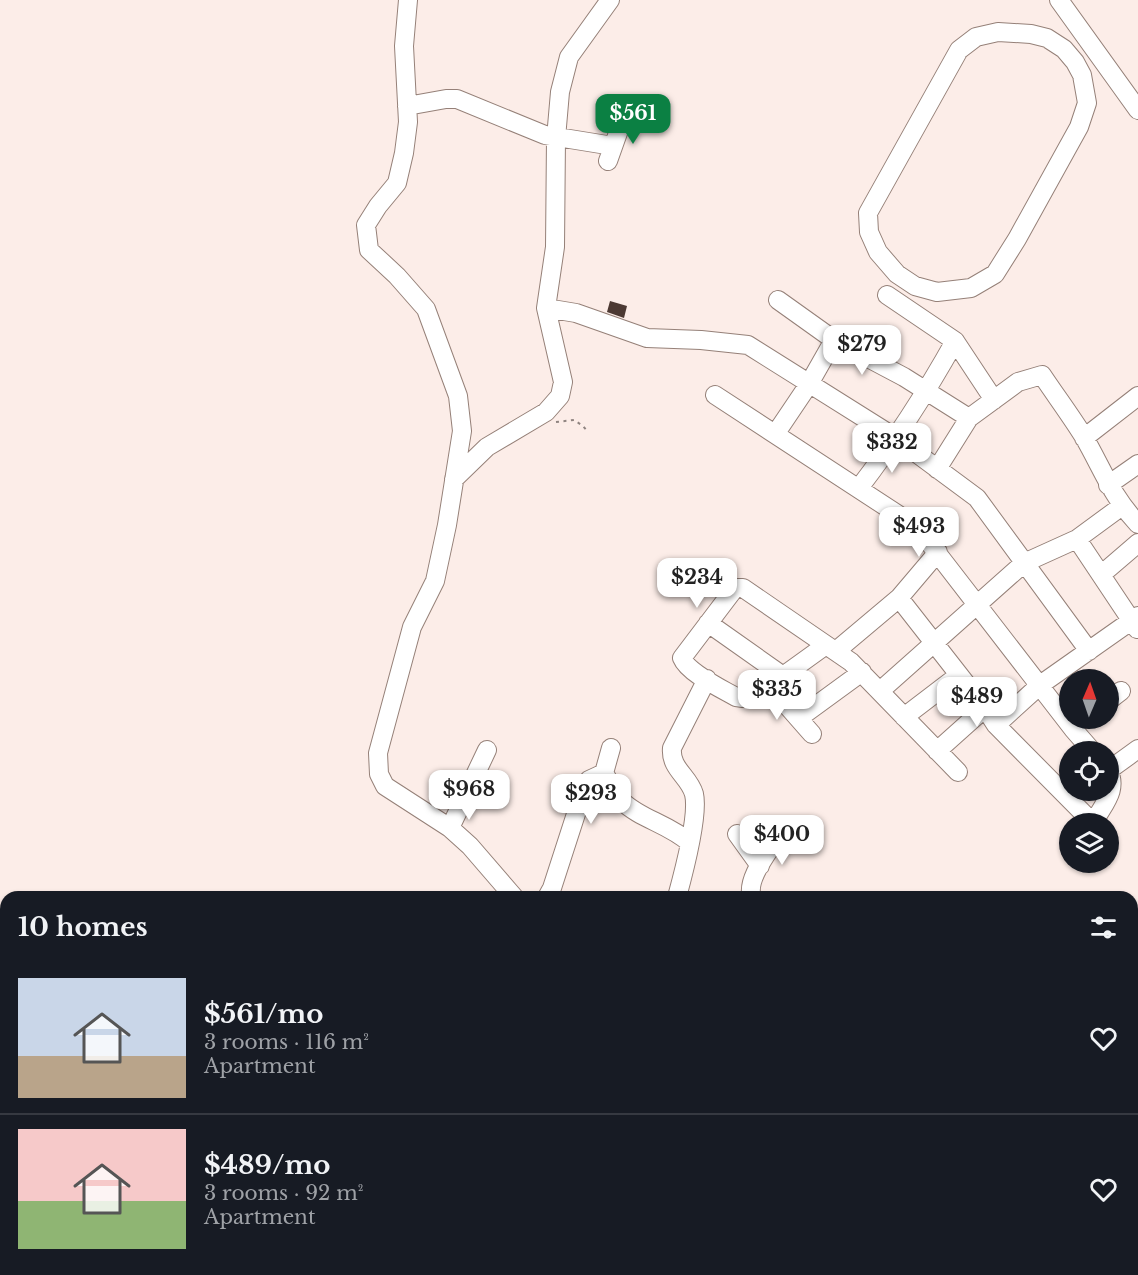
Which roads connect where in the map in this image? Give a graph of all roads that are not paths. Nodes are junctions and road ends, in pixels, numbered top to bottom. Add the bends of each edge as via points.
1 (408, 0) edge
2 (610, 0) edge
3 (1059, 0) edge
4 (1107, 66) junction
5 (1082, 75) junction
6 (407, 106) junction
7 (1138, 110) edge
8 (624, 116) dead end
9 (556, 138) junction
10 (887, 295) dead end
11 (778, 300) dead end
12 (546, 308) junction
13 (834, 340) junction
14 (955, 341) junction
15 (808, 384) junction
16 (927, 391) junction
17 (715, 395) dead end
18 (1138, 396) edge
19 (994, 400) junction
20 (969, 418) junction
21 (776, 433) junction
22 (896, 438) junction
23 (1084, 438) junction
24 (1138, 464) edge
25 (937, 469) junction
26 (454, 479) junction
27 (1108, 485) junction
28 (859, 488) junction
29 (1122, 507) junction
30 (1138, 524) edge
31 (1077, 539) junction
32 (1138, 543) edge
33 (938, 552) junction
34 (1024, 563) junction
35 (1102, 574) junction
36 (899, 598) junction
37 (977, 605) junction
38 (1136, 622) edge
39 (708, 623) junction
40 (934, 643) junction
41 (831, 648) junction
42 (1089, 651) junction
43 (862, 672) junction
44 (959, 675) junction
45 (707, 679) junction
46 (776, 680) junction
47 (1040, 685) junction
48 (880, 692) junction
49 (1059, 704) edge
50 (985, 708) junction
51 (904, 717) junction
52 (799, 718) junction
53 (996, 725) junction
54 (812, 734) dead end
55 (611, 748) dead end
56 (1138, 749) edge
57 (487, 750) dead end
58 (936, 751) junction
59 (1119, 763) edge
60 (958, 772) dead end
61 (604, 773) junction
62 (1083, 813) edge
63 (450, 828) junction
64 (737, 834) dead end
65 (780, 834) dead end
66 (690, 843) junction
67 (760, 866) junction
68 (509, 891) edge
69 (550, 891) edge
70 (678, 891) edge
71 (749, 891) edge

1 - 6 street via 404,46
2 - 9 street via 569,57 560,92
3 - 4 street
4 - 5 street
4 - 7 street
5 - 5 street via 1064,49 1031,34 998,32 976,37 959,50 868,213 869,232 878,252 897,274 915,286 937,292 971,288 995,274 1079,127 1087,103
6 - 9 street via 457,99
6 - 26 street via 404,153 397,183 366,225 369,250 426,309 442,352 458,396 462,431
8 - 9 street via 610,153
9 - 12 street via 555,247
10 - 14 street
11 - 13 street
12 - 15 street via 576,313 647,338 748,345
12 - 26 street via 563,382 560,396 546,412 487,447
13 - 15 street
13 - 16 street
14 - 16 street
14 - 19 street
15 - 21 street
15 - 22 street
16 - 20 street
16 - 22 street
17 - 21 street
18 - 23 street
19 - 20 street
19 - 23 street via 1018,382 1042,375
20 - 25 street
21 - 28 street
22 - 25 street
22 - 28 street
23 - 27 street
24 - 27 street
25 - 34 street via 977,498
26 - 63 street via 435,581 412,627 377,764 385,786
27 - 29 street
28 - 33 street via 917,527
29 - 30 street
29 - 31 street
31 - 34 street
31 - 35 street
32 - 35 street
33 - 36 street
33 - 37 street
34 - 37 street
34 - 42 street
35 - 38 street
36 - 40 street
36 - 41 street
37 - 40 street
37 - 47 street
38 - 42 street
39 - 41 street via 739,587
39 - 45 street via 682,658 694,672
39 - 46 street
40 - 44 street
40 - 48 street
41 - 43 street
41 - 46 street
42 - 47 street
43 - 48 street
43 - 52 street
44 - 50 street
44 - 51 street
45 - 46 street via 740,698
45 - 66 street via 672,748 675,767 693,792 695,802
46 - 52 street
47 - 49 street
47 - 53 street
48 - 51 street
50 - 53 street
50 - 58 street
51 - 58 street
52 - 54 street
53 - 62 street
55 - 61 street
56 - 59 street
57 - 63 street
58 - 60 street
61 - 66 street via 621,801 678,831
61 - 69 street via 586,783
63 - 68 street
64 - 67 street
65 - 67 street
66 - 70 street
67 - 71 street

